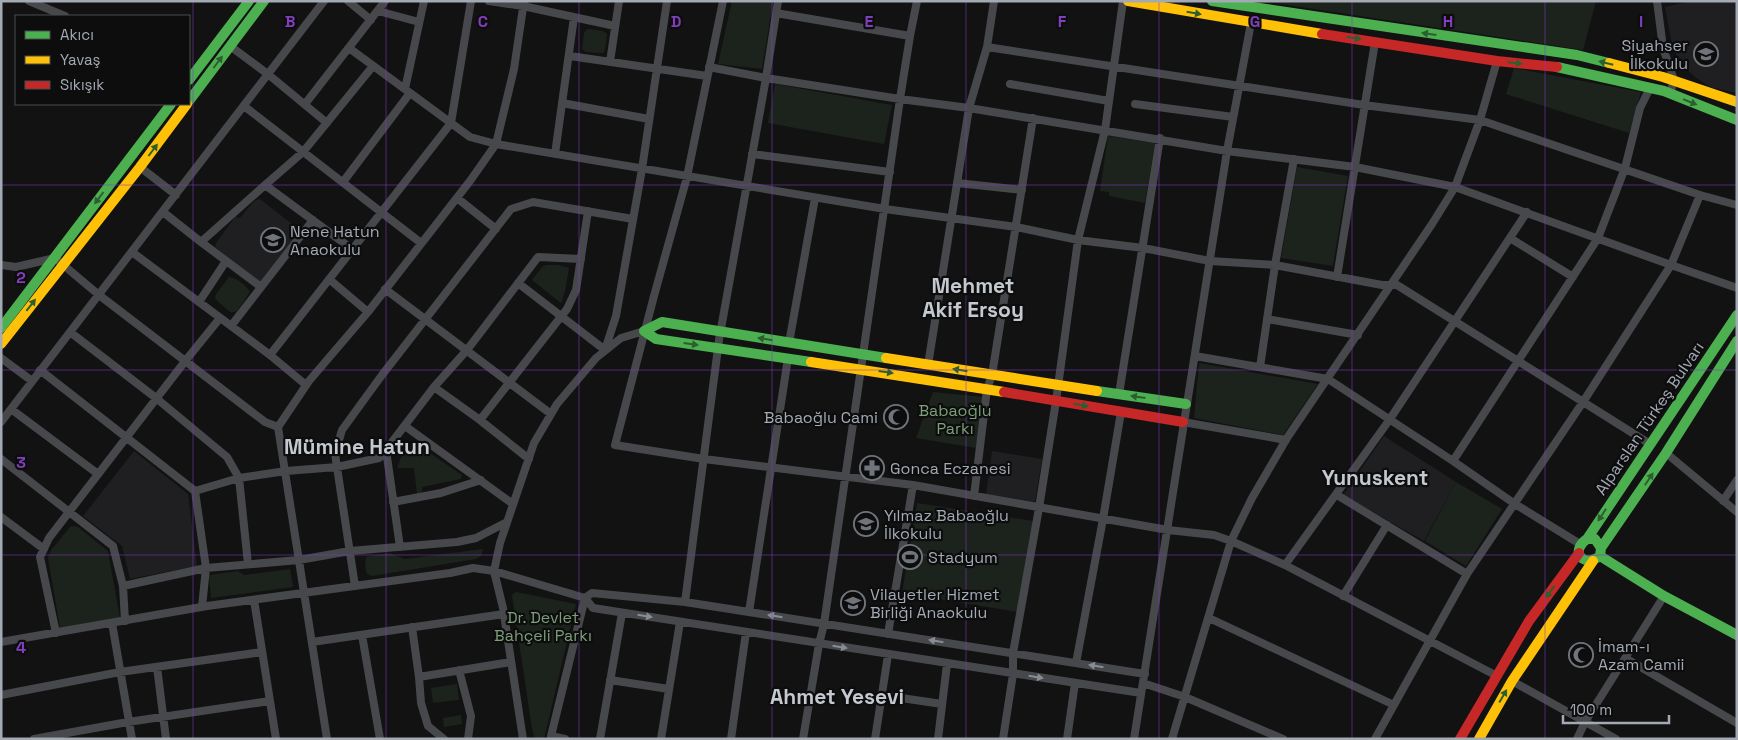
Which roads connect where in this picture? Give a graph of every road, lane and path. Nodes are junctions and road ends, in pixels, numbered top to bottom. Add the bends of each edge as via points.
1 (30, 1) edge
2 (249, 1) edge
3 (264, 1) edge
4 (324, 1) edge
5 (348, 1) edge
6 (385, 1) edge
7 (424, 1) edge
8 (471, 1) edge
9 (489, 1) edge
10 (619, 1) edge
11 (667, 1) edge
12 (723, 1) edge
13 (778, 1) edge
14 (917, 1) edge
15 (994, 1) edge
16 (1123, 1) edge
17 (1128, 1) edge
18 (1212, 1) edge
19 (1657, 1) edge
20 (523, 3) edge
21 (378, 11) junction
22 (776, 13) junction
23 (63, 15) edge
24 (574, 17) junction
25 (371, 20) junction
26 (419, 22) junction
27 (1251, 23) junction
28 (615, 26) junction
29 (910, 36) junction
30 (1375, 42) junction
31 (230, 46) junction
32 (987, 47) junction
33 (349, 48) junction
34 (570, 56) junction
35 (1497, 61) junction
36 (610, 62) junction
37 (373, 66) junction
38 (1115, 66) junction
39 (709, 67) junction
40 (657, 68) junction
41 (268, 75) junction
42 (707, 76) junction
43 (766, 78) junction
44 (190, 79) edge
45 (1674, 80) junction
46 (1010, 84) dead end
47 (1238, 85) junction
48 (1650, 88) junction
49 (407, 91) junction
50 (1670, 94) junction
51 (190, 99) edge
52 (900, 99) junction
53 (1109, 100) junction
54 (1737, 102) edge
55 (562, 103) junction
56 (305, 104) junction
57 (1135, 104) dead end
58 (1364, 104) junction
59 (170, 105) edge
60 (186, 105) edge
61 (244, 106) junction
62 (969, 108) junction
63 (1233, 117) junction
64 (1033, 118) junction
65 (649, 119) junction
66 (1480, 120) junction
67 (1737, 120) edge
68 (327, 123) junction
69 (451, 123) junction
70 (1105, 130) junction
71 (1160, 138) junction
72 (496, 144) junction
73 (1227, 150) junction
74 (303, 152) junction
75 (555, 154) junction
76 (752, 154) junction
77 (1294, 159) junction
78 (140, 167) junction
79 (1355, 167) junction
80 (1625, 168) junction
81 (642, 169) junction
82 (890, 172) junction
83 (687, 177) junction
84 (343, 182) junction
85 (957, 183) junction
86 (265, 185) junction
87 (747, 186) junction
88 (1455, 186) junction
89 (1022, 190) junction
90 (1700, 194) junction
91 (176, 195) junction
92 (457, 198) junction
93 (815, 198) junction
94 (1737, 205) edge
95 (885, 209) junction
96 (588, 211) junction
97 (163, 212) junction
98 (381, 212) junction
99 (1527, 212) junction
100 (952, 218) junction
101 (633, 219) junction
102 (312, 220) junction
103 (1016, 227) junction
104 (496, 229) junction
105 (1510, 238) junction
106 (1598, 238) junction
107 (1078, 240) junction
108 (201, 242) junction
109 (421, 243) junction
110 (1143, 248) junction
111 (352, 249) junction
112 (132, 252) junction
113 (55, 258) junction
114 (581, 259) junction
115 (226, 261) junction
116 (1210, 261) junction
117 (1, 265) edge
118 (63, 265) junction
119 (1275, 265) junction
120 (1671, 265) junction
121 (1337, 277) junction
122 (1573, 277) junction
123 (329, 279) junction
124 (518, 284) junction
125 (1390, 285) junction
126 (261, 287) junction
127 (1737, 288) edge
128 (385, 290) junction
129 (99, 295) junction
130 (199, 302) junction
131 (16, 309) junction
132 (368, 312) junction
133 (1737, 315) edge
134 (562, 316) junction
135 (220, 318) junction
136 (426, 319) junction
137 (1267, 319) junction
138 (1, 321) edge
139 (1455, 321) junction
140 (231, 326) junction
141 (1, 328) edge
142 (644, 331) junction
143 (70, 332) junction
144 (721, 332) junction
145 (1358, 335) junction
146 (789, 342) junction
147 (1, 344) edge
148 (718, 347) junction
149 (1735, 347) edge
150 (467, 350) junction
151 (605, 350) junction
152 (862, 354) junction
153 (270, 355) junction
154 (1195, 356) junction
155 (1, 358) edge
156 (788, 358) junction
157 (186, 360) junction
158 (1518, 360) junction
159 (928, 365) junction
160 (1260, 367) junction
161 (861, 369) junction
162 (40, 370) junction
163 (992, 375) junction
164 (1328, 379) junction
165 (32, 381) junction
166 (510, 383) junction
167 (306, 385) junction
168 (1058, 385) junction
169 (434, 387) junction
170 (987, 389) junction
171 (1119, 394) junction
172 (156, 398) junction
173 (1056, 401) junction
174 (1583, 402) junction
175 (1186, 404) junction
176 (10, 410) junction
177 (1121, 412) junction
178 (551, 414) junction
179 (1390, 419) junction
180 (480, 420) junction
181 (1, 422) edge
182 (1183, 422) junction
183 (405, 426) junction
184 (278, 427) junction
185 (126, 438) junction
186 (1286, 440) junction
187 (1650, 444) junction
188 (386, 450) junction
189 (1666, 453) junction
190 (1, 459) edge
191 (529, 459) junction
192 (704, 459) junction
193 (1453, 460) junction
194 (337, 467) junction
195 (771, 467) junction
196 (286, 472) junction
197 (98, 474) junction
198 (846, 476) junction
199 (239, 478) junction
200 (480, 480) junction
201 (1737, 480) edge
202 (913, 485) junction
203 (195, 491) junction
204 (1337, 495) junction
205 (974, 496) junction
206 (1723, 500) junction
207 (393, 502) junction
208 (513, 504) junction
209 (1515, 504) junction
210 (1039, 508) junction
211 (70, 511) junction
212 (1737, 512) edge
213 (1, 517) edge
214 (1103, 519) junction
215 (507, 522) junction
216 (1387, 525) junction
217 (1168, 530) junction
218 (1231, 541) junction
219 (1582, 545) junction
220 (400, 547) junction
221 (44, 550) junction
222 (350, 551) junction
223 (1598, 555) junction
224 (299, 560) junction
225 (248, 564) junction
226 (1285, 565) junction
227 (206, 568) junction
228 (494, 571) junction
229 (1467, 574) junction
230 (122, 586) junction
231 (355, 586) junction
232 (304, 593) junction
233 (1343, 596) junction
234 (1664, 596) junction
235 (585, 598) junction
236 (254, 600) junction
237 (685, 602) junction
238 (202, 607) junction
239 (749, 612) junction
240 (622, 613) junction
241 (504, 614) junction
242 (1208, 618) junction
243 (125, 621) junction
244 (680, 622) junction
245 (112, 623) junction
246 (824, 624) junction
247 (412, 627) junction
248 (746, 632) junction
249 (56, 633) junction
250 (888, 634) junction
251 (1736, 634) edge
252 (362, 635) junction
253 (1428, 641) junction
254 (1, 642) edge
255 (312, 642) junction
256 (819, 644) junction
257 (262, 652) junction
258 (1013, 653) junction
259 (888, 655) junction
260 (1625, 658) junction
261 (511, 662) junction
262 (1076, 663) junction
263 (947, 664) junction
264 (157, 667) junction
265 (459, 670) junction
266 (120, 672) junction
267 (1013, 674) junction
268 (1145, 674) junction
269 (1497, 676) junction
270 (419, 677) junction
271 (610, 680) junction
272 (1512, 681) junction
273 (1075, 683) junction
274 (1143, 683) junction
275 (669, 689) junction
276 (1141, 693) junction
277 (1, 695) edge
278 (881, 695) junction
279 (1186, 697) junction
280 (270, 701) junction
281 (942, 704) junction
282 (1394, 705) junction
283 (164, 717) junction
284 (128, 722) junction
285 (1585, 722) junction
286 (1737, 723) edge
287 (325, 738) edge
288 (34, 739) edge
289 (132, 739) edge
290 (166, 739) edge
291 (276, 739) edge
292 (380, 739) edge
293 (444, 739) edge
294 (468, 739) edge
295 (523, 739) edge
296 (565, 739) edge
297 (600, 739) edge
298 (661, 739) edge
299 (731, 739) edge
300 (803, 739) edge
301 (874, 739) edge
302 (938, 739) edge
303 (1003, 739) edge
304 (1067, 739) edge
305 (1134, 739) edge
306 (1172, 739) edge
307 (1283, 739) edge
308 (1376, 739) edge
309 (1460, 739) edge
310 (1479, 739) edge
311 (1577, 739) edge
312 (1616, 739) edge

1 - 23 street
2 - 44 street
3 - 31 street
4 - 41 street
5 - 25 street
6 - 21 street
7 - 26 street
8 - 69 street
9 - 20 street
10 - 28 street
11 - 40 street
12 - 39 street
13 - 22 street
14 - 29 street
15 - 32 street
16 - 38 street
17 -> 27 street
45 -> 18 street via 1577,55
19 - 45 street via 1663,48
20 - 24 street
20 - 72 street via 514,69
21 - 25 street
21 - 26 street
22 - 29 street
22 - 43 street
24 - 28 street
24 - 34 street
25 - 33 street
26 - 49 street
27 -> 30 street
27 - 47 street
28 - 36 street
29 - 52 street
30 - 35 street
30 - 58 street
31 - 41 street
51 -> 31 street
32 - 38 street
32 - 62 street
33 - 37 street
33 - 56 street
34 - 36 street
34 - 55 street
35 -> 48 street via 1566,68
35 - 66 street
36 - 40 street
37 - 49 street
37 - 68 street
38 - 47 street
38 - 53 street
39 - 42 street
39 - 43 street
40 - 42 street
40 - 65 street
41 - 56 street
41 - 61 street
42 - 83 street
43 - 52 street
43 - 76 street
45 - 50 street
45 - 54 street
46 - 53 street
47 - 58 street
47 - 63 street
48 - 50 street
48 - 80 street via 1640,108
49 - 69 street
49 - 84 street
50 -> 67 street
52 - 62 street
52 - 82 street
53 - 70 street
55 - 65 street
55 - 75 street
56 - 68 street
57 - 63 street
58 - 66 street
58 - 79 street
59 -> 113 street
78 -> 60 street
61 - 74 street
61 - 91 street
62 - 64 street
62 - 85 street
63 - 73 street
64 - 70 street
64 - 89 street
65 - 81 street
66 - 80 street
66 - 88 street
68 - 74 street
69 - 72 street via 470,137
69 - 98 street
70 - 71 street
70 - 107 street
71 - 73 street
71 - 110 street
72 - 75 street
72 - 92 street
73 - 77 street
73 - 116 street
74 - 84 street
74 - 86 street
75 - 81 street
76 - 82 street
76 - 87 street
77 - 79 street
77 - 119 street
78 - 91 street
78 - 118 street
79 - 88 street
79 - 121 street
80 - 90 street
80 - 106 street
81 - 83 street
81 - 101 street
82 - 95 street
83 - 87 street
83 - 142 street
84 - 98 street
85 - 89 street
85 - 100 street
86 - 102 street
86 - 108 street
87 - 93 street
87 - 144 street
88 - 99 street
88 - 125 street
89 - 103 street
90 - 94 street
90 - 120 street
91 - 97 street
92 - 104 street
92 - 109 street
93 - 95 street
93 - 146 street
95 - 100 street
95 - 152 street
96 - 101 street
96 - 104 street via 534,202 511,209
96 - 114 street
97 - 108 street
97 - 112 street
98 - 109 street
98 - 111 street
99 - 105 street
99 - 106 street
100 - 103 street
100 - 159 street
101 - 151 street via 616,316
102 - 111 street
102 - 126 street
103 - 107 street
103 - 163 street
104 - 136 street
105 - 122 street
105 - 139 street
106 - 120 street
106 - 122 street
107 - 110 street
107 - 168 street
108 - 115 street
109 - 128 street
110 - 116 street
110 - 171 street
111 - 123 street
112 - 129 street
112 - 130 street
113 - 117 street via 16,267
113 - 118 street
113 - 131 street
114 - 124 street via 538,257
114 - 134 street via 576,290
115 - 126 street
115 - 130 street
116 - 119 street
116 - 154 street
118 - 129 street
147 -> 118 street
119 - 121 street
119 - 137 street
120 - 127 street
120 - 174 street
121 - 125 street
122 - 158 street
123 - 132 street
123 - 153 street
124 - 134 street
124 - 150 street
125 - 139 street via 1397,285
125 - 145 street
126 - 140 street
128 - 132 street
128 - 136 street
129 - 143 street
129 - 157 street
130 - 135 street
131 - 138 street
131 - 141 street
132 - 167 street
133 - 187 street, Alparslan Türkeş Bulvarı
134 - 151 street
134 - 166 street
135 - 140 street
135 - 157 street
136 - 150 street
136 - 194 street via 342,430 335,454
137 - 145 street
137 - 160 street
139 - 158 street
139 - 179 street
140 - 153 street
142 - 144 street via 662,322
142 -> 148 street via 656,339
142 - 151 street via 621,338
142 - 192 street via 615,446
143 - 162 street
143 - 172 street
146 -> 144 street
144 - 148 street
145 - 164 street
146 - 152 street
148 - 156 street
148 - 192 street
149 - 189 street, Alparslan Türkeş Bulvarı
150 - 166 street
150 - 169 street
151 - 178 street
152 - 159 street
152 - 161 street
153 - 167 street
154 - 160 street
154 - 175 street
155 - 165 street
156 - 161 street
156 - 195 street
157 - 172 street
157 - 184 street via 265,422
158 - 174 street
158 - 193 street
163 -> 159 street
160 - 164 street
161 -> 170 street
161 - 198 street
162 - 165 street
162 - 185 street
163 - 168 street
163 - 170 street
164 - 179 street
164 - 186 street
165 - 176 street
166 - 178 street
166 - 180 street
167 - 184 street
168 - 171 street
168 - 173 street
169 - 180 street
169 - 183 street
170 - 173 street
170 - 205 street
175 -> 171 street
172 - 185 street
172 - 199 street via 227,457
173 -> 177 street
173 - 210 street
174 - 187 street
174 - 209 street
175 - 182 street
176 - 181 street
176 - 197 street
177 - 182 street
177 - 214 street
178 - 191 street via 534,443
179 - 193 street
179 - 204 street
180 - 191 street
182 - 186 street
182 - 217 street
183 - 188 street
183 - 200 street
184 - 196 street
185 - 197 street
185 - 203 street
186 - 218 street
187 -> 219 street, Alparslan Türkeş Bulvarı
188 - 194 street via 378,458
188 - 207 street
189 - 206 street
223 -> 189 street, Alparslan Türkeş Bulvarı
190 - 211 street
191 - 208 street
192 - 195 street
192 - 237 street
193 - 209 street
194 - 196 street
194 - 222 street
195 - 198 street
195 - 239 street
196 - 199 street
196 - 224 street
197 - 211 street
198 - 202 street
198 - 246 street
199 - 203 street
199 - 225 street
200 - 207 street via 441,493
200 - 208 street
201 - 206 street
202 - 205 street
202 - 250 street
203 - 227 street
204 - 216 street
204 - 226 street
205 - 210 street
206 - 212 street
207 - 220 street
208 - 215 street
209 - 219 street
209 - 229 street
210 - 214 street
210 - 258 street
211 - 221 street
211 - 230 street via 113,546
213 - 221 street
214 - 217 street
214 - 262 street
215 - 220 street via 476,538
215 - 228 street
216 - 229 street
216 - 233 street
217 - 218 street via 1214,535
217 - 268 street
218 - 226 street
218 - 242 street
219 - 223 street via 1583,559
219 - 223 street via 1595,539
219 -> 269 street, Alparslan Türkeş Bulvarı via 1529,621
220 - 222 street
221 - 249 street via 40,557
222 - 224 street
222 - 231 street
223 - 234 street
223 - 272 street, Alparslan Türkeş Bulvarı
224 - 225 street
224 - 232 street
225 - 227 street
226 - 233 street
227 - 230 street
227 - 238 street
228 - 231 street via 473,568
228 - 235 street
228 - 241 street
229 - 253 street
230 - 243 street
231 - 232 street
232 - 236 street
232 - 255 street
233 - 253 street
234 - 251 street
234 - 260 street
235 - 237 street via 592,593 606,593
235 - 240 street via 593,608
235 - 296 street via 551,736
236 - 238 street
236 - 257 street
237 - 239 street
238 - 243 street
246 -> 239 street
240 -> 244 street
240 - 271 street
241 - 247 street
241 - 261 street
242 - 279 street
242 - 282 street
243 - 245 street
244 - 248 street
244 - 275 street
245 - 249 street
245 - 266 street
246 - 250 street
246 - 256 street
247 - 252 street
247 - 270 street
248 - 256 street
248 - 299 street
249 - 254 street
258 -> 250 street
252 - 255 street
252 - 292 street
253 - 269 street
253 - 282 street
255 - 287 street
256 -> 259 street
256 - 300 street
257 - 264 street
257 - 280 street
258 - 262 street
258 - 267 street
259 - 263 street
259 - 278 street
260 - 285 street
260 - 286 street
261 - 265 street
261 - 295 street
268 -> 262 street
263 - 267 street
263 - 281 street
264 - 266 street
264 - 283 street
265 - 270 street
265 - 294 street via 471,716
266 - 277 street
266 - 284 street
267 -> 273 street
267 - 303 street
268 - 274 street
269 - 309 street, Alparslan Türkeş Bulvarı
270 - 293 street via 421,703 428,726
271 - 275 street
271 - 297 street
272 - 285 street
310 -> 272 street, Alparslan Türkeş Bulvarı
273 - 276 street
273 - 304 street
274 - 276 street
274 - 279 street
275 - 298 street
276 - 305 street
278 - 281 street
278 - 301 street
279 - 306 street
279 - 307 street
280 - 283 street
280 - 291 street
281 - 302 street
282 - 308 street
283 - 284 street
283 - 290 street
284 - 288 street
284 - 289 street
285 - 311 street
285 - 312 street

